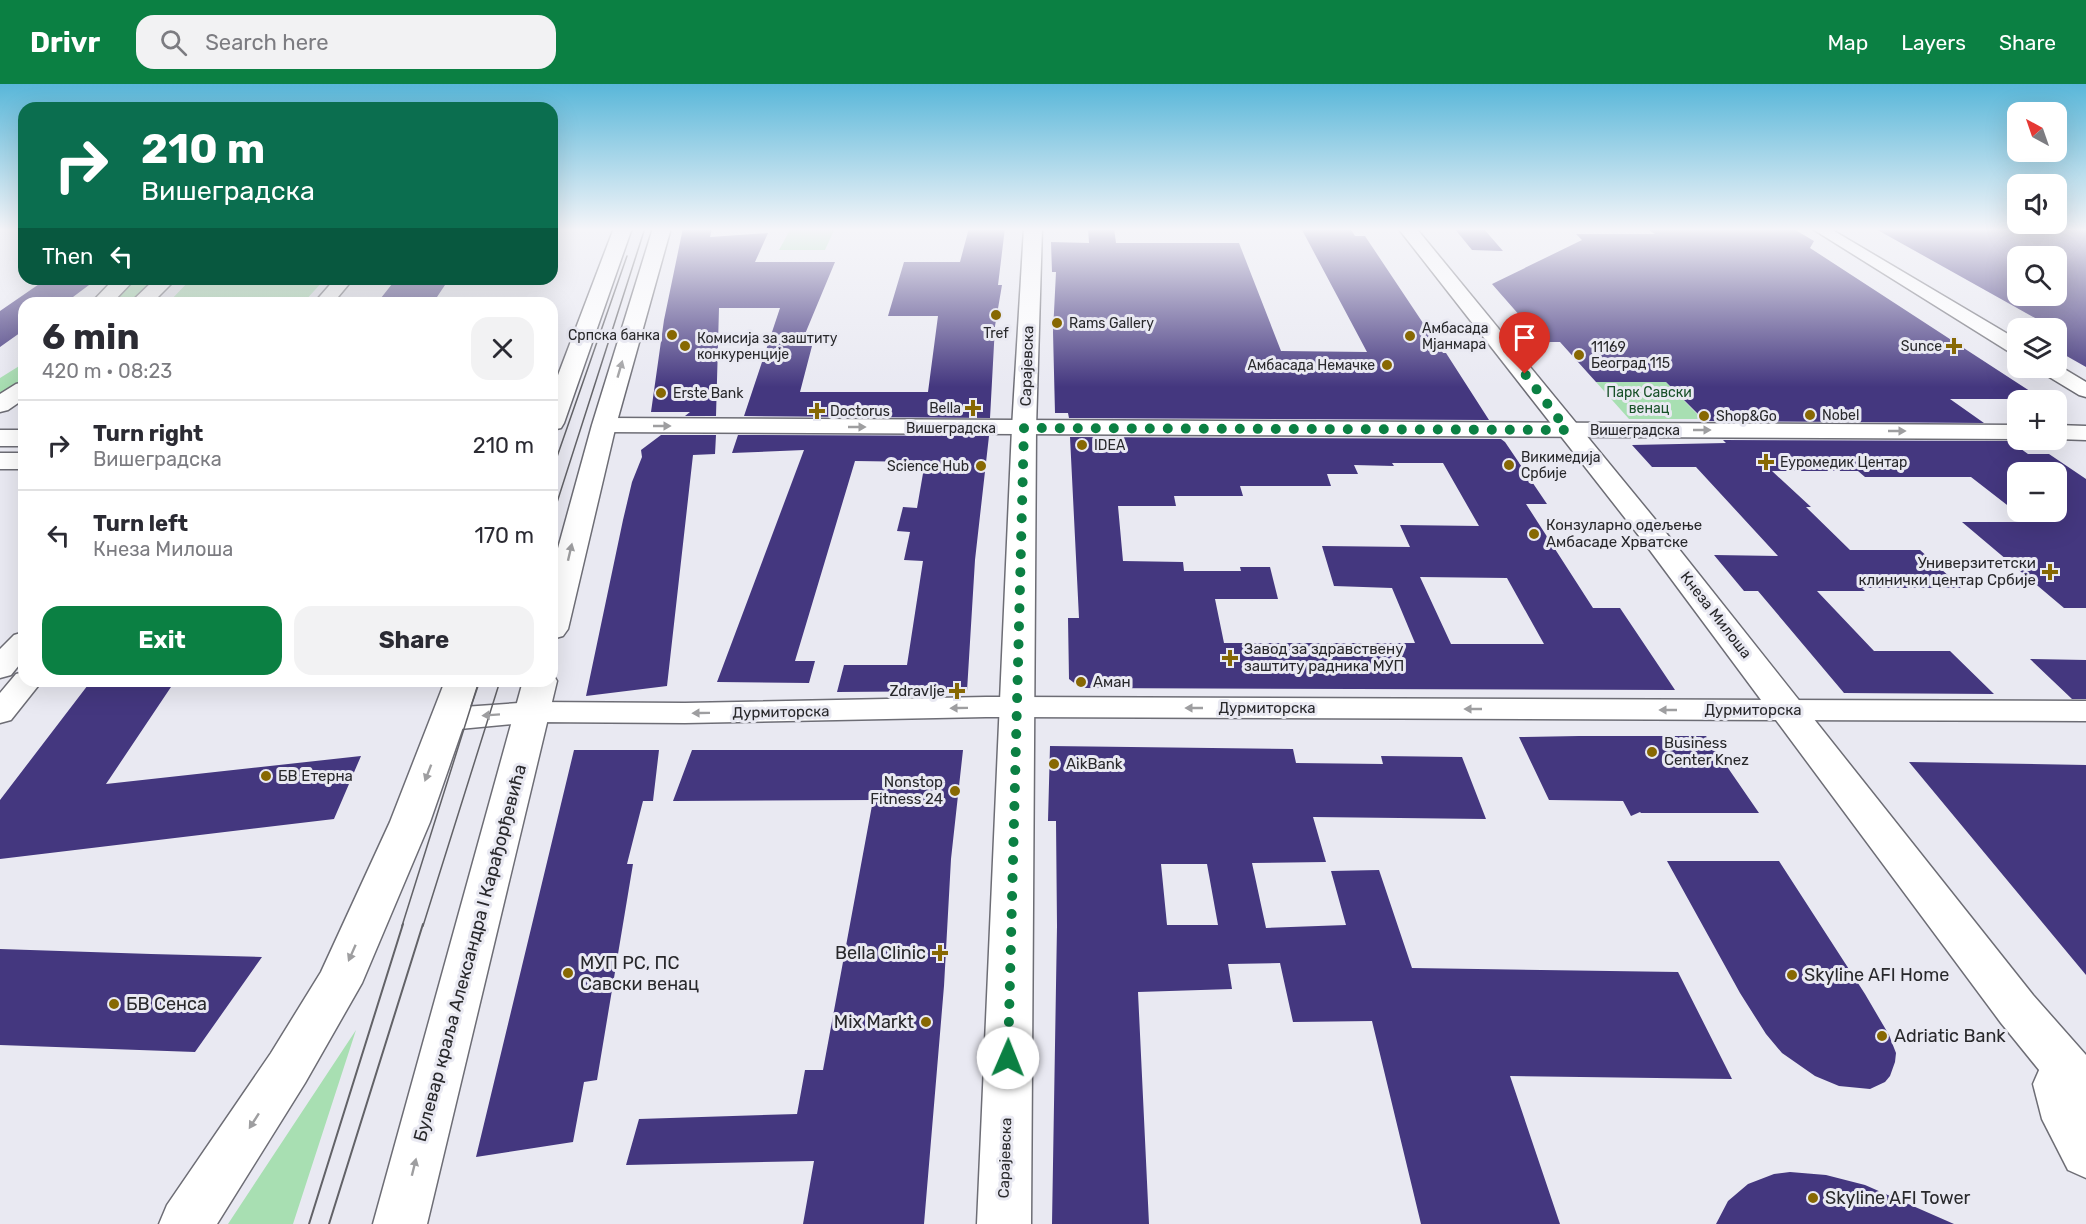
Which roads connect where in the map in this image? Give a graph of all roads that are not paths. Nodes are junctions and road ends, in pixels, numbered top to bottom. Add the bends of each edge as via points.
1 (604, 281) edge
2 (638, 281) edge
3 (1031, 281) edge
4 (1450, 281) edge
5 (1906, 281) edge
6 (119, 285) edge
7 (160, 285) edge
8 (348, 285) edge
9 (107, 297) edge
10 (146, 297) edge
11 (331, 297) edge
12 (2007, 342) edge
13 (576, 357) junction
14 (558, 376) edge
15 (2065, 378) edge
16 (2086, 391) edge
17 (18, 393) edge
18 (0, 405) edge
19 (1024, 428) junction
20 (571, 430) edge
21 (1567, 430) junction
22 (2007, 432) edge
23 (2067, 432) edge
24 (2086, 433) edge
25 (0, 438) edge
26 (18, 438) edge
27 (0, 461) edge
28 (18, 461) edge
29 (558, 566) edge
30 (18, 648) edge
31 (0, 668) edge
32 (22, 687) edge
33 (536, 697) edge
34 (456, 700) edge
35 (1018, 707) junction
36 (1790, 711) junction
37 (2086, 711) edge
38 (0, 713) edge
39 (2072, 1087) edge
40 (2086, 1128) edge
41 (2086, 1153) edge
42 (186, 1224) edge
43 (400, 1224) edge
44 (1004, 1224) edge

1 - 13 main road
20 -> 2 main road
3 - 19 main road, Сарајевска
4 - 21 main road, Кнеза Милоша
5 - 12 street
6 - 9 main road
7 - 10 main road
8 - 11 street
13 - 14 main road
13 - 20 main road
15 - 16 street
17 - 18 main road
20 -> 19 street, Вишеградска
19 - 21 street, Вишеградска
19 - 35 main road, Сарајевска
29 -> 20 main road
21 -> 22 street, Вишеградска
21 - 36 main road, Кнеза Милоша
23 - 24 street
25 - 26 main road
27 - 28 main road
30 - 31 street
32 - 38 street
33 -> 34 street, Дурмиторска
35 -> 33 street, Дурмиторска via 685,713
43 -> 33 main road, Булевар краља Александра I Карађорђевића
34 -> 42 main road via 410,822 339,983
36 -> 35 street, Дурмиторска
35 - 44 main road, Сарајевска
36 - 37 street, Дурмиторска
36 - 39 main road, Кнеза Милоша
39 - 40 main road, Кнеза Милоша
39 - 41 main road via 2067,1119

